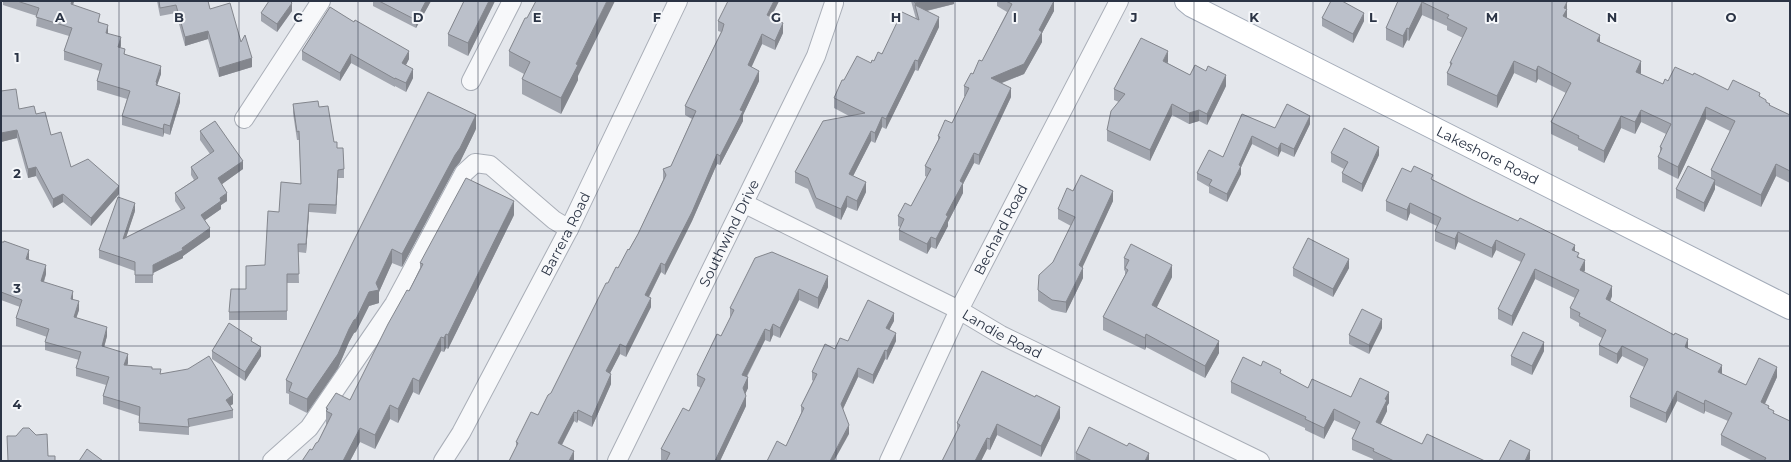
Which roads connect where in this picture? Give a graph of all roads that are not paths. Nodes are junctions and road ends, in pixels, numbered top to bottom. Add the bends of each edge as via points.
1 (321, 1) edge
2 (512, 1) edge
3 (678, 1) edge
4 (1119, 1) edge
5 (1186, 1) edge
6 (834, 3) dead end
7 (472, 82) dead end
8 (244, 119) dead end
9 (745, 204) junction
10 (569, 229) junction
11 (1790, 308) edge
12 (959, 310) junction
13 (272, 461) edge
14 (443, 461) edge
15 (617, 461) edge
16 (889, 461) edge
17 (1260, 461) edge

1 - 8 street
2 - 7 street
3 - 10 street, Barrera Road
4 - 12 street, Bechard Road
5 - 11 main road, Lakeshore Road
6 - 9 street, Southwind Drive via 816,56
9 - 12 street, Landie Road
9 - 15 street, Southwind Drive
10 - 13 street via 554,220 490,165 475,163 464,173 394,304 308,428
10 - 14 street, Barrera Road via 461,433
12 - 16 street, Bechard Road
12 - 17 street, Landie Road via 1001,335

